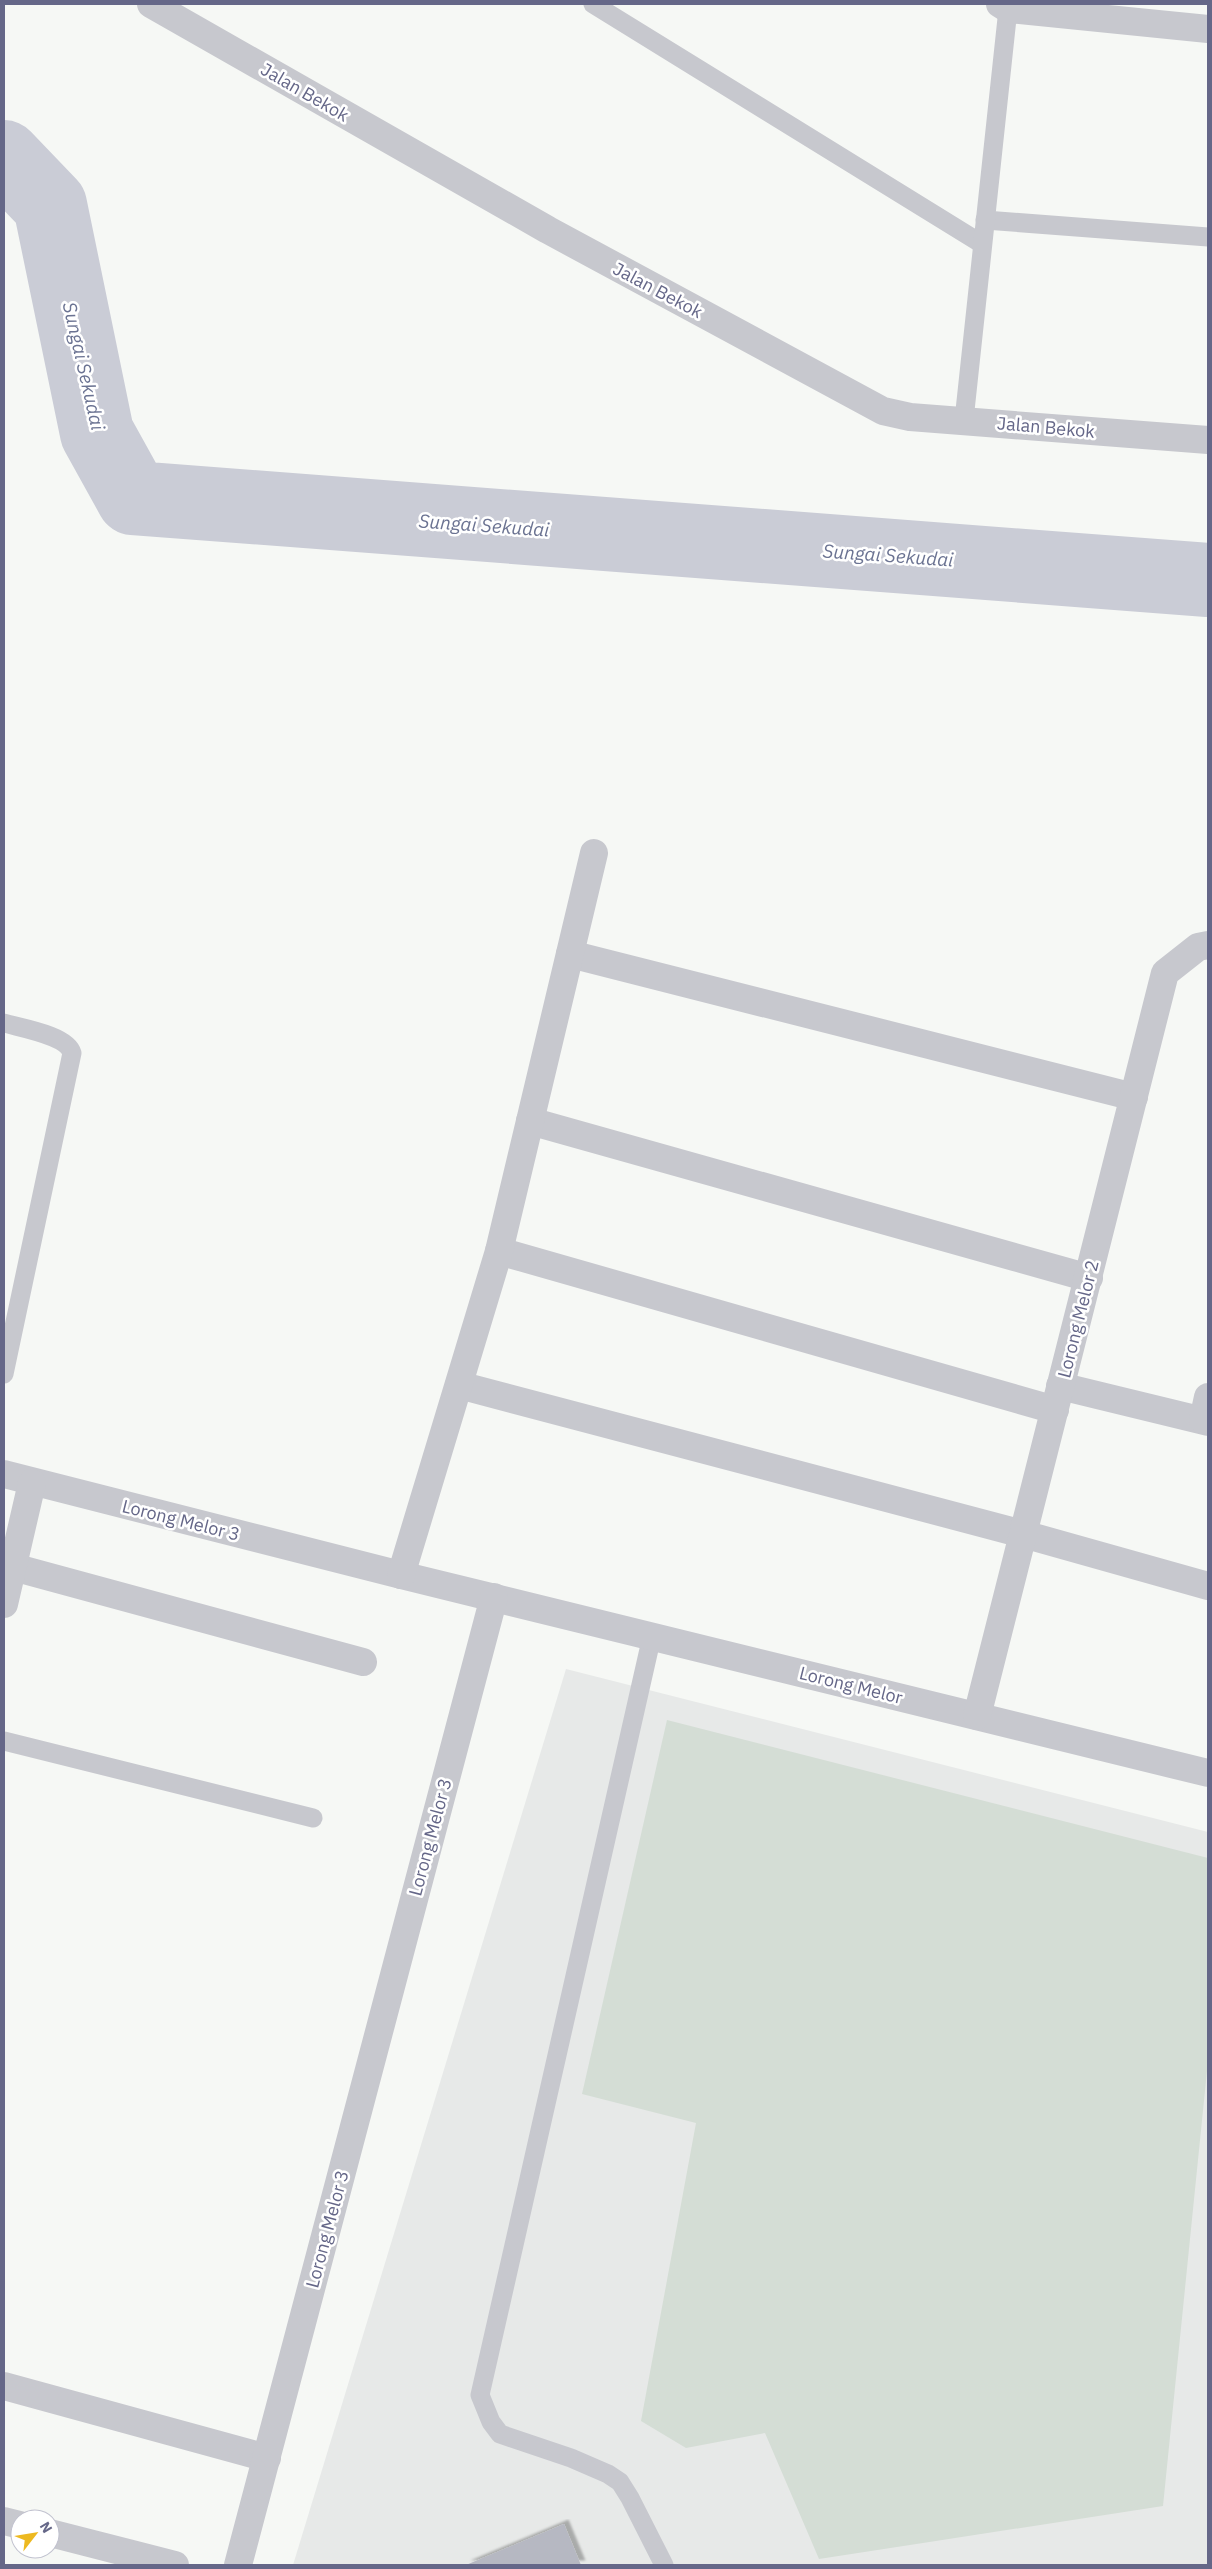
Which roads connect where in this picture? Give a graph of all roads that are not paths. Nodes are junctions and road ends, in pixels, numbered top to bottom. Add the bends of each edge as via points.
1 (151, 4) edge
2 (593, 4) edge
3 (1004, 6) edge
4 (1058, 9) edge
5 (1208, 29) edge
6 (985, 220) junction
7 (1208, 238) edge
8 (982, 244) junction
9 (964, 420) junction
10 (1208, 440) edge
11 (594, 853) dead end
12 (1208, 945) edge
13 (570, 954) junction
14 (4, 1023) edge
15 (1134, 1097) junction
16 (530, 1121) junction
17 (499, 1251) junction
18 (1088, 1278) junction
19 (4, 1374) edge
20 (459, 1385) junction
21 (1058, 1398) junction
22 (1206, 1413) edge
23 (4, 1474) edge
24 (32, 1482) junction
25 (1023, 1534) junction
26 (12, 1567) junction
27 (402, 1575) junction
28 (1208, 1586) edge
29 (494, 1597) junction
30 (4, 1604) edge
31 (652, 1636) junction
32 (363, 1662) dead end
33 (977, 1716) junction
34 (4, 1741) edge
35 (1208, 1773) edge
36 (313, 1818) dead end
37 (4, 2386) edge
38 (267, 2458) junction
39 (60, 2536) edge
40 (175, 2565) edge
41 (238, 2565) edge
42 (664, 2565) edge

1 - 9 street, Jalan Bekok via 548,230 883,411 910,417
2 - 8 lane
3 - 4 street
3 - 6 lane
4 - 5 street
6 - 7 lane
6 - 8 lane
8 - 9 lane
9 - 10 street, Jalan Bekok
11 - 13 street
12 - 15 street, Lorong Melor 2 via 1198,946 1166,973
13 - 15 street
13 - 16 street
14 - 19 lane via 55,1038 66,1044 72,1053
15 - 18 street, Lorong Melor 2
16 - 17 street
16 - 18 street
17 - 20 street
17 - 21 street
18 - 21 street, Lorong Melor 2
20 - 25 street
20 - 27 street
21 - 22 street
21 - 25 street, Lorong Melor 2
23 - 24 street, Lorong Melor 3
24 - 26 street
24 - 27 street, Lorong Melor 3
25 - 28 street
25 - 33 street, Lorong Melor 2
26 - 30 street
26 - 32 street
27 - 29 street, Lorong Melor 3
29 - 31 street, Lorong Melor
29 - 38 street, Lorong Melor 3
31 - 33 street, Lorong Melor
31 - 42 lane via 480,2395 491,2422 500,2434 571,2458 620,2482
33 - 35 street, Lorong Melor
34 - 36 lane
37 - 38 street
38 - 41 street, Lorong Melor 3
39 - 40 street

